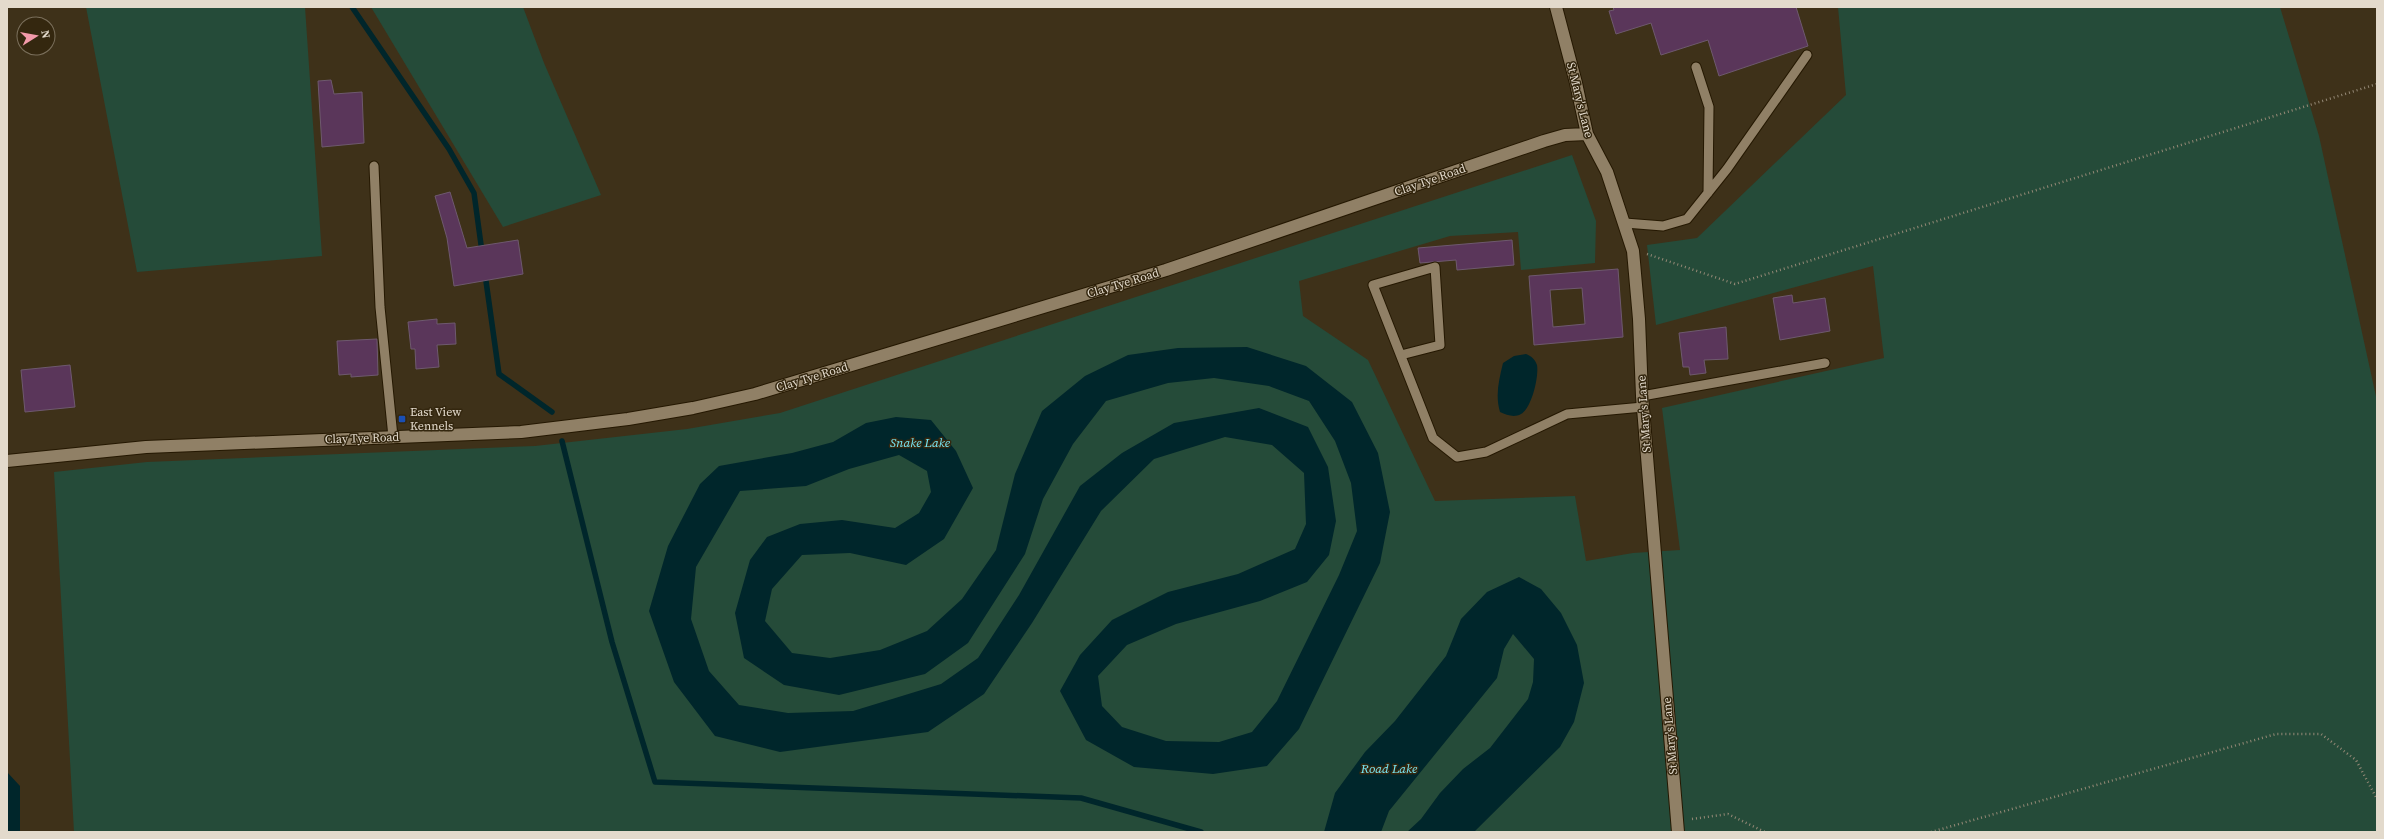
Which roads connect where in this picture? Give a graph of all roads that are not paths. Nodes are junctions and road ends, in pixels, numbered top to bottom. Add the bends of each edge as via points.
1 (1558, 8) edge
2 (1807, 55) dead end
3 (1696, 67) dead end
4 (1587, 134) junction
5 (374, 166) dead end
6 (1708, 193) junction
7 (1625, 223) junction
8 (1401, 355) junction
9 (1826, 363) dead end
10 (1642, 402) junction
11 (393, 437) junction
12 (7, 461) edge
13 (1678, 827) edge

1 - 4 main road, St Mary's Lane
2 - 6 lane
3 - 6 lane via 1709,107
4 - 7 main road, St Mary's Lane via 1607,172
4 - 11 main road, Clay Tye Road via 1566,135 1544,141 1166,270 755,394 628,419 521,432
5 - 11 lane via 380,307
6 - 7 lane via 1687,219 1663,226
7 - 10 main road, St Mary's Lane via 1633,251
8 - 8 lane via 1373,285 1435,267 1440,345
8 - 10 lane via 1433,438 1457,457 1486,452 1567,414
9 - 10 lane
10 - 13 main road, St Mary's Lane
11 - 12 main road, Clay Tye Road via 146,447

